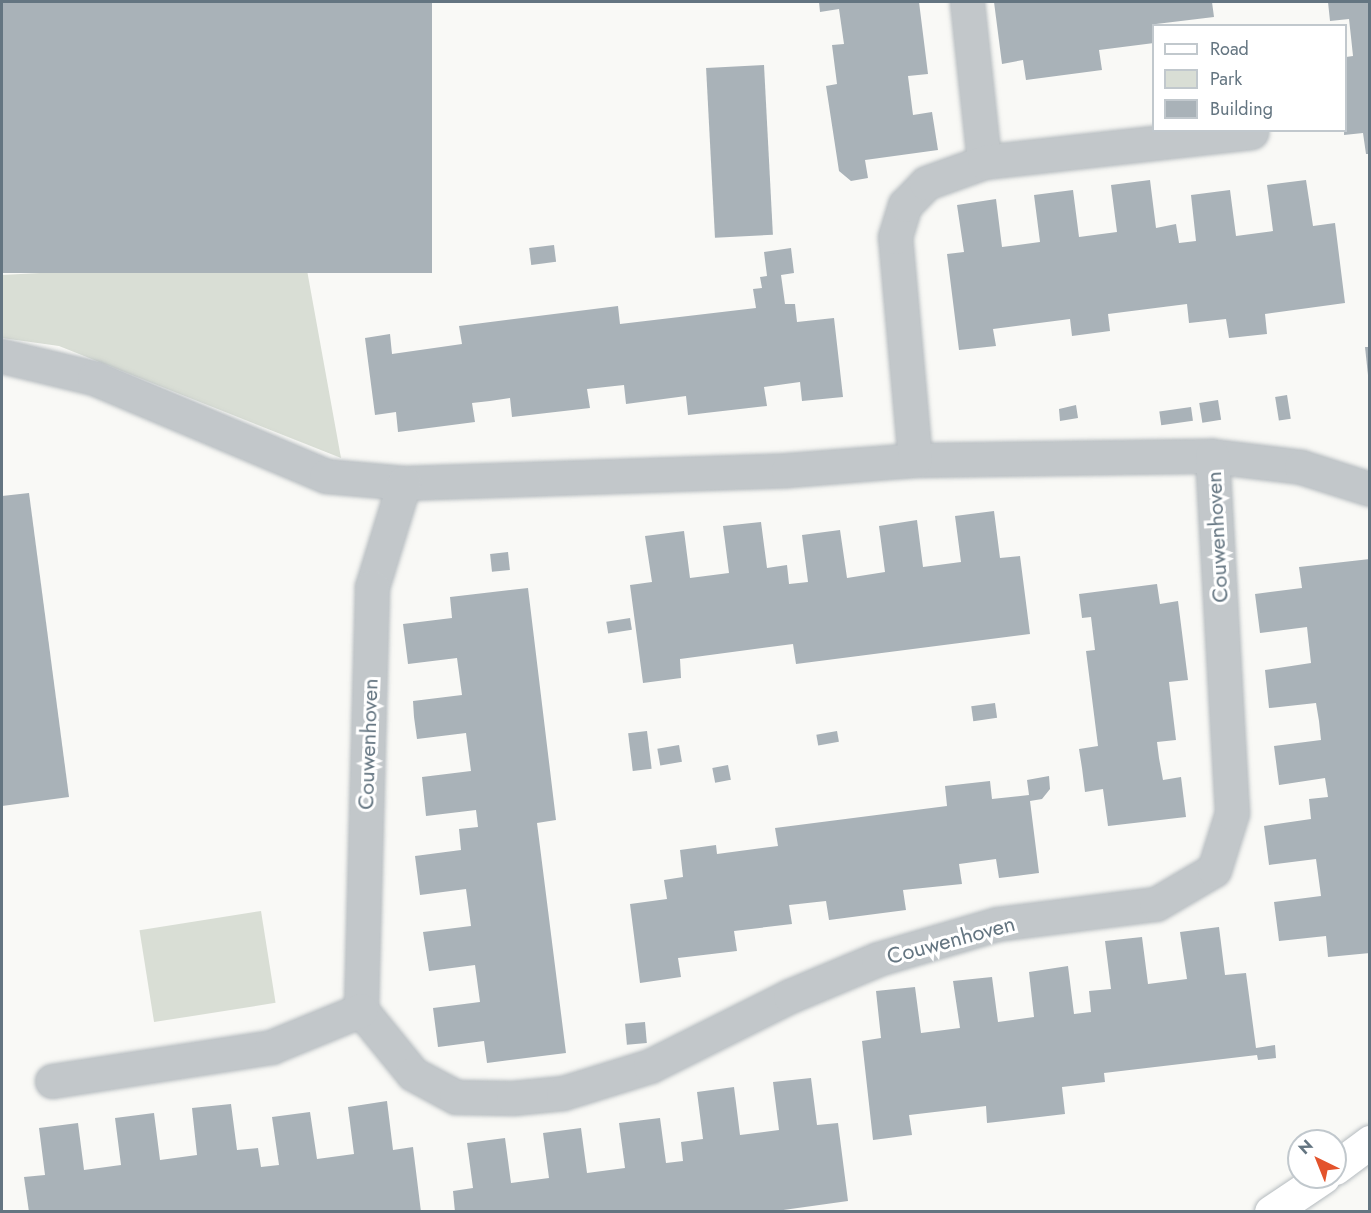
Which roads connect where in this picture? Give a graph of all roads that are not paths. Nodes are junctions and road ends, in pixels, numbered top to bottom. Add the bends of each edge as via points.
1 (967, 2) edge
2 (1251, 132) dead end
3 (984, 162) junction
4 (2, 356) edge
5 (1212, 456) junction
6 (915, 460) junction
7 (404, 483) junction
8 (1370, 489) edge
9 (361, 1010) junction
10 (52, 1081) dead end
11 (1370, 1142) edge
12 (1347, 1159) edge
13 (1305, 1189) edge
14 (1271, 1212) edge

1 - 3 street
2 - 3 street
3 - 6 street via 926,183 905,205 895,237
4 - 7 street, Couwenhoven via 94,378 326,476
5 - 6 street, Couwenhoven
5 - 8 street, Couwenhoven via 1302,467
5 - 9 street, Couwenhoven via 1232,813 1214,870 1156,904 998,924 878,959 790,996 650,1066 563,1092 513,1098 456,1097 413,1074
6 - 7 street, Couwenhoven via 788,470
7 - 9 street, Couwenhoven via 372,587
9 - 10 street via 271,1047
11 - 12 street
13 - 14 street

